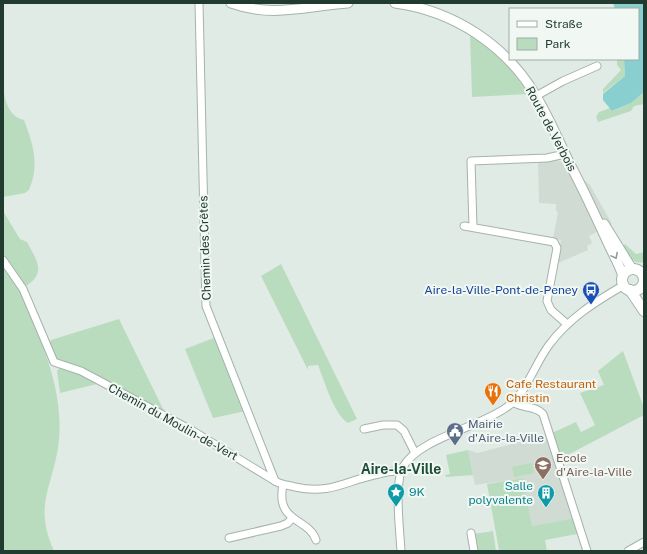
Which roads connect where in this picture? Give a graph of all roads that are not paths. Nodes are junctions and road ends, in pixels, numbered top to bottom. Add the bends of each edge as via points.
1 (199, 3) edge
2 (231, 3) edge
3 (348, 3) edge
4 (395, 3) edge
5 (597, 66) dead end
6 (536, 96) junction
7 (565, 154) junction
8 (594, 210) junction
9 (464, 226) dead end
10 (473, 227) junction
11 (3, 260) edge
12 (639, 271) edge
13 (626, 284) junction
14 (643, 289) edge
15 (644, 311) edge
16 (567, 324) junction
17 (513, 402) junction
18 (364, 429) dead end
19 (415, 453) junction
20 (401, 472) junction
21 (275, 481) junction
22 (282, 485) junction
23 (292, 518) junction
24 (471, 533) dead end
25 (229, 538) dead end
26 (316, 540) dead end
27 (644, 542) edge
28 (401, 551) edge
29 (474, 551) edge
30 (587, 551) edge
31 (628, 551) edge

1 - 21 street, Chemin des Crêtes via 206,306
2 - 3 street via 253,9 283,12
4 - 6 street, Route de Verbois via 442,14 469,28 502,53
5 - 6 street
6 - 7 street, Route de Verbois
7 - 8 street, Route de Verbois
7 - 10 street via 546,158 472,161
8 - 12 street, Route de Verbois
8 -> 13 street, Route de Verbois via 620,265
9 - 10 street
10 - 16 street via 554,242 556,248 547,301 551,310
11 - 21 street, Chemin du Moulin-de-Vert via 23,288 54,362 81,371 193,431
12 - 13 main road via 625,272
12 - 14 main road via 644,279
13 - 14 main road
13 - 15 main road
13 - 16 street via 591,305
16 - 17 street via 539,359 523,390
17 - 19 street via 494,415
17 - 30 street via 535,408 543,414
18 - 19 street via 397,425 404,431
19 - 20 street
20 - 22 street, Chemin du Moulin-de-Vert via 391,471 367,476 319,490
20 - 28 street
21 - 22 street, Chemin du Moulin-de-Vert
22 - 23 street via 285,510
23 - 25 street via 281,526
23 - 26 street via 313,532
24 - 29 street
27 - 31 street

